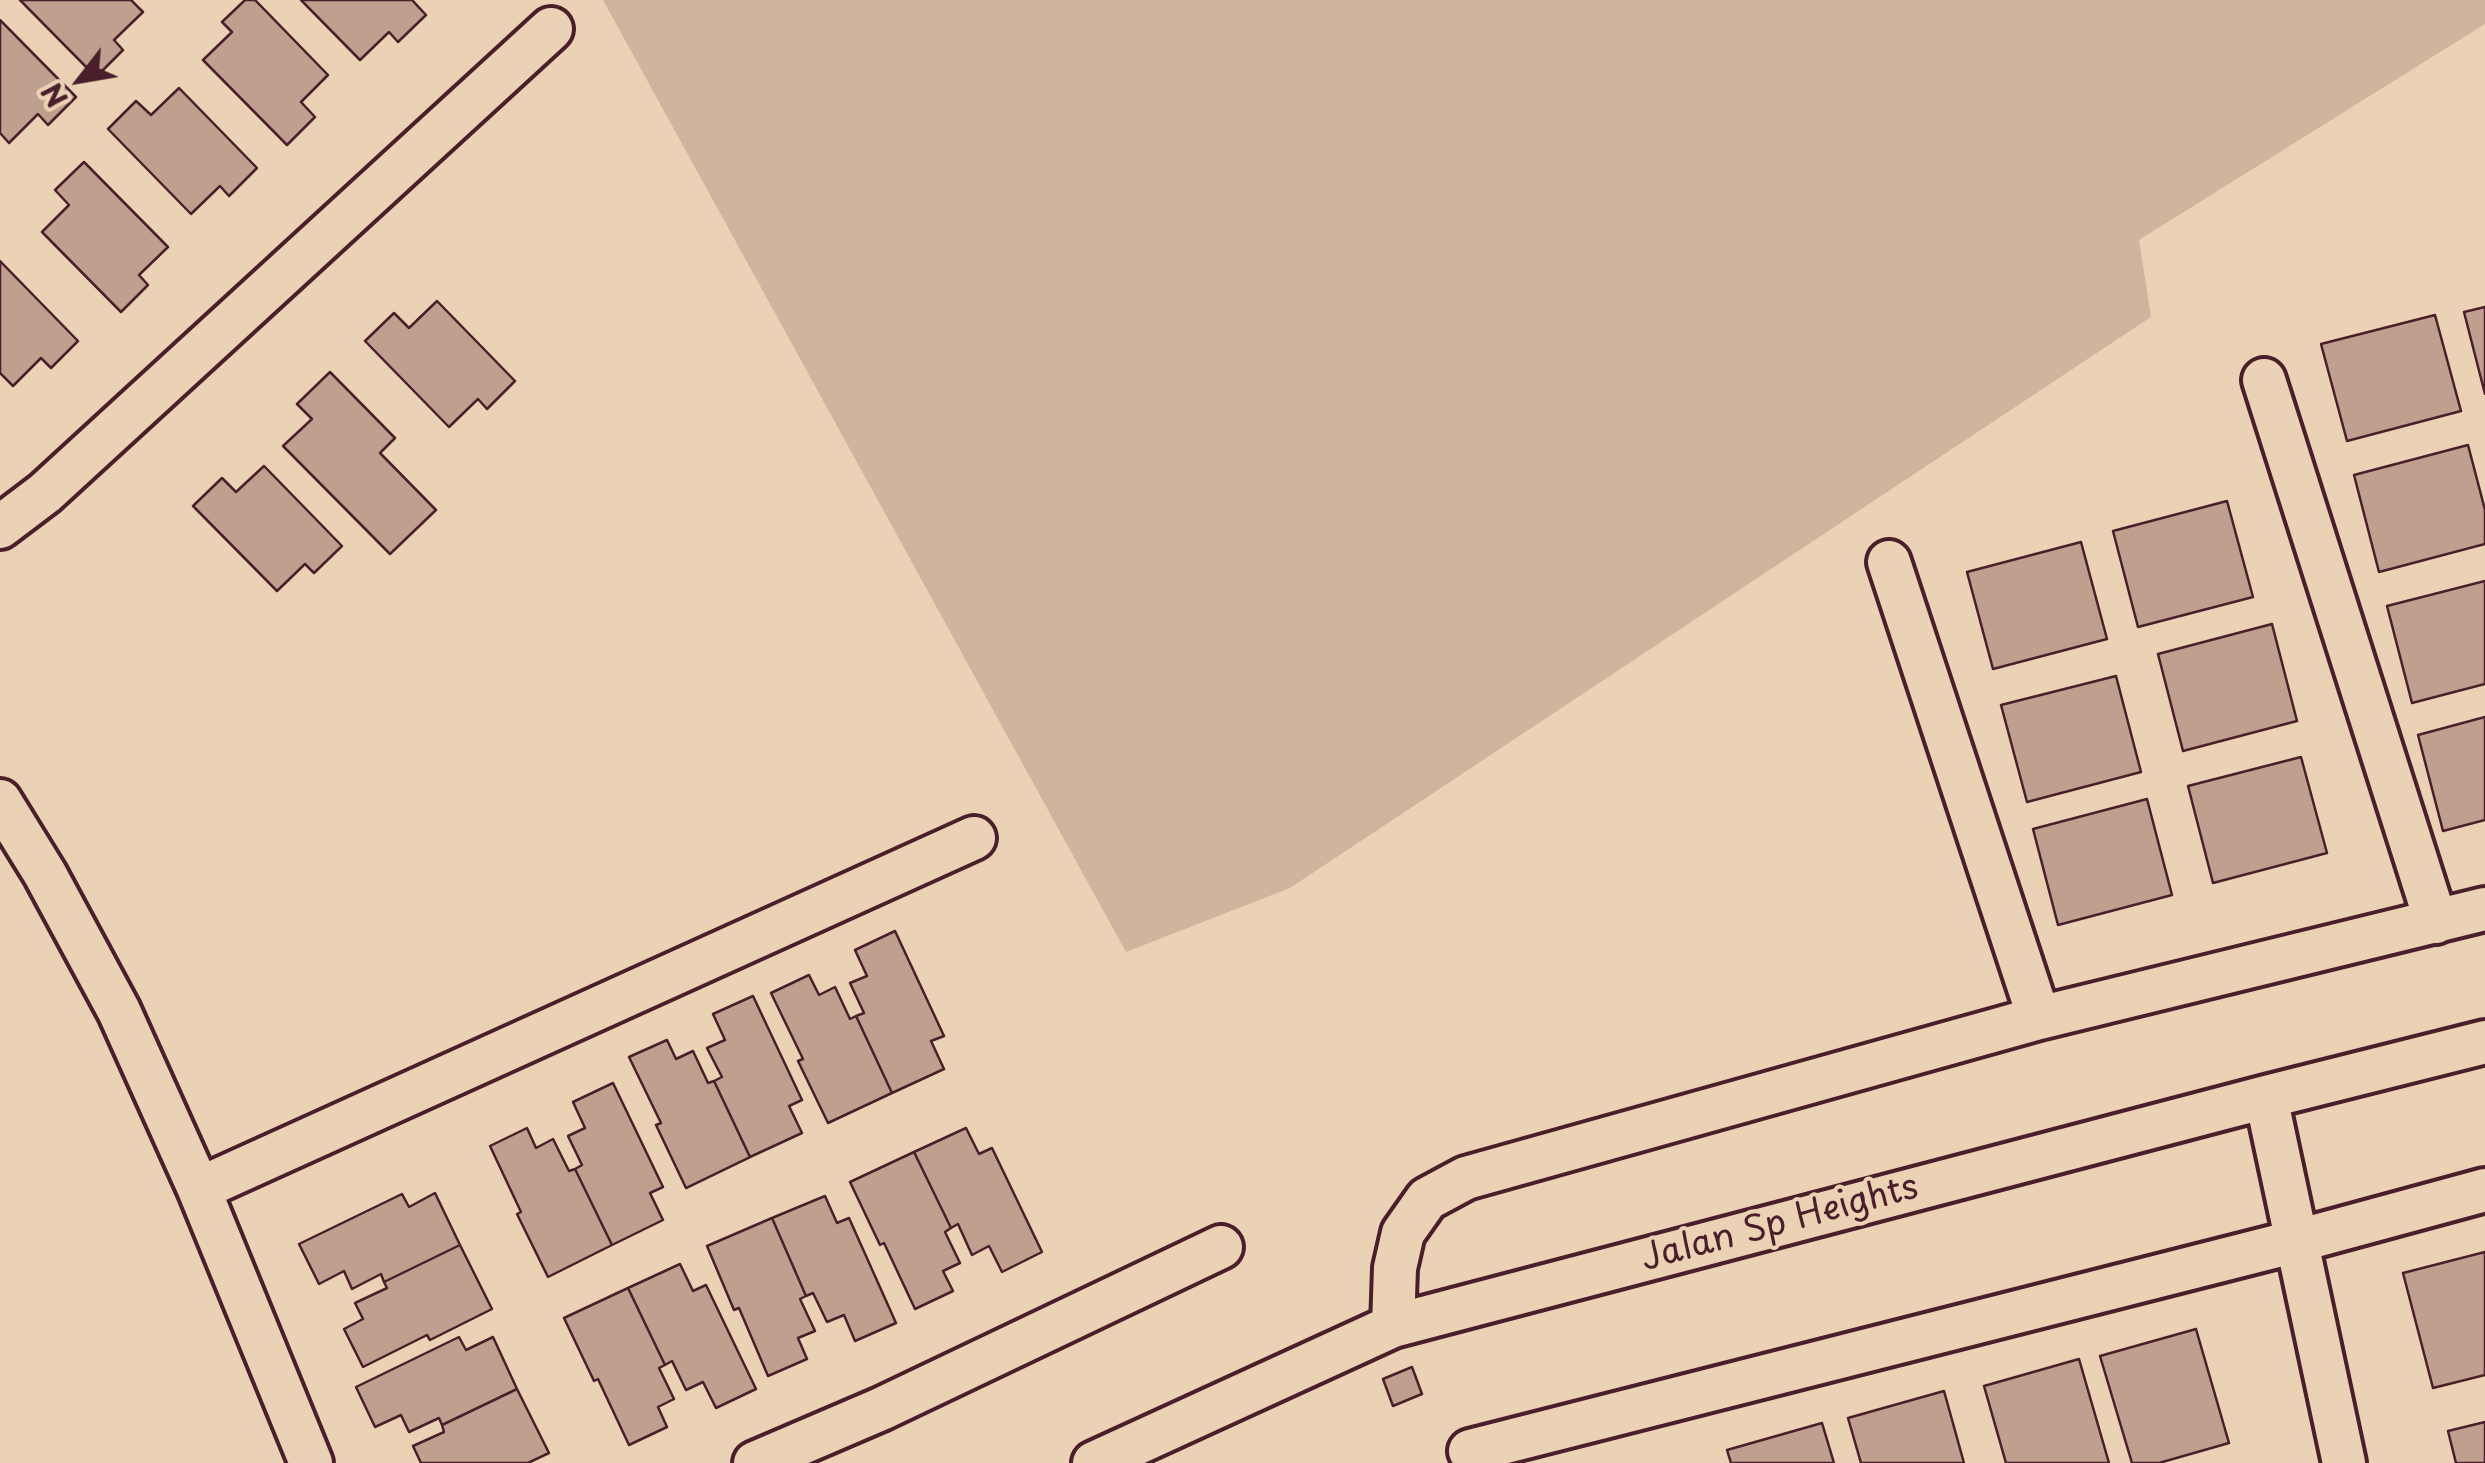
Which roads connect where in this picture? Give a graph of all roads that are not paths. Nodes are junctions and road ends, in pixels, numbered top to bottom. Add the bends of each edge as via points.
1 (551, 29) dead end
2 (2264, 380) dead end
3 (0, 527) edge
4 (1888, 562) dead end
5 (0, 800) edge
6 (974, 838) dead end
7 (2485, 909) edge
8 (2436, 922) junction
9 (2039, 1018) junction
10 (2485, 1042) edge
11 (2266, 1097) junction
12 (199, 1189) junction
13 (2485, 1190) edge
14 (2297, 1241) junction
15 (1221, 1248) dead end
16 (1393, 1326) junction
17 (1470, 1451) dead end
18 (311, 1463) edge
19 (755, 1463) edge
20 (1094, 1463) edge
21 (2344, 1463) edge

1 - 3 street
2 - 8 street
4 - 9 street
5 - 12 street via 118,1011
6 - 12 street
7 - 8 street
8 - 9 street
9 - 16 street via 1466,1178 1427,1199 1403,1233
10 - 11 street, Jalan Sp Heights
11 - 14 street
11 - 16 street, Jalan Sp Heights
12 - 18 street
13 - 14 street
14 - 17 street
14 - 21 street
15 - 19 street
16 - 20 street, Jalan Sp Heights

